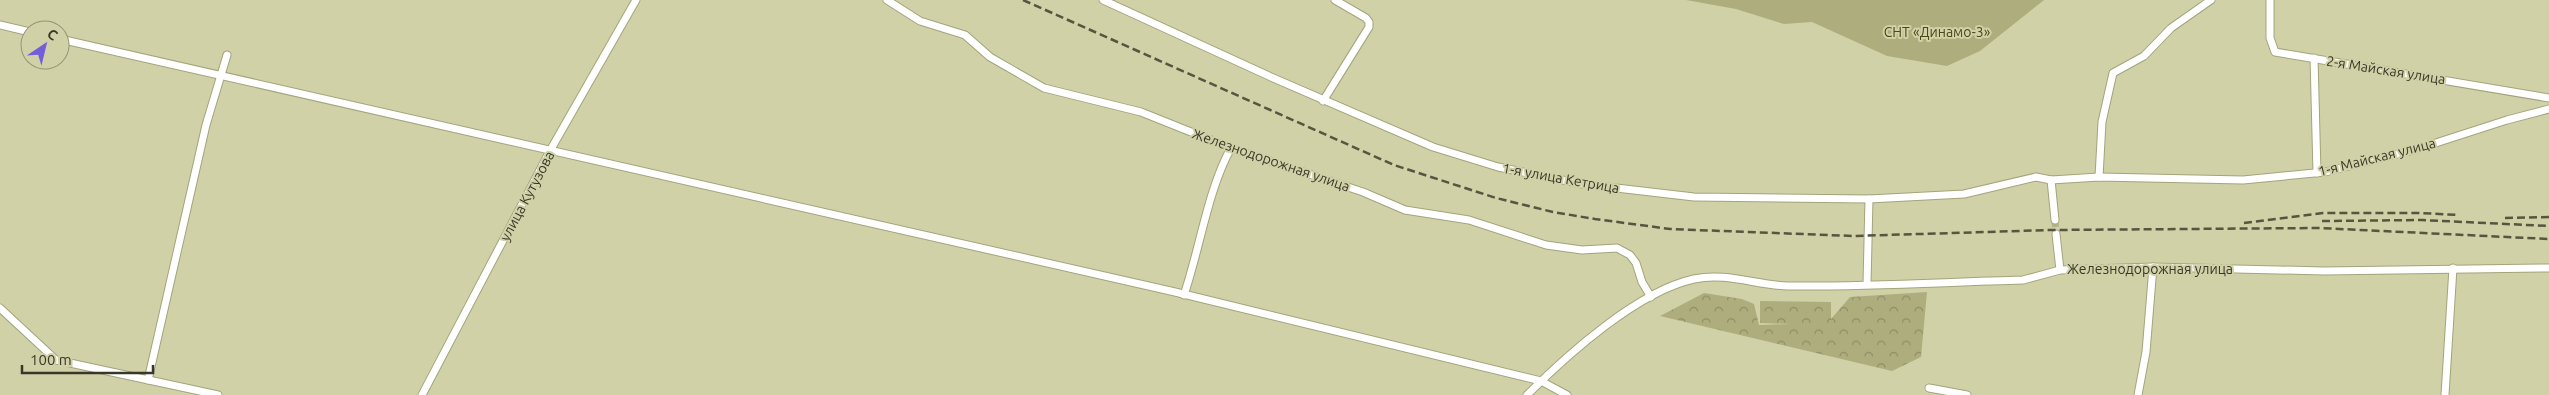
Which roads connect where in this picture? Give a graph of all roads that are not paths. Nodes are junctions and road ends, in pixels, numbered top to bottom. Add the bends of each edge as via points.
1 (636, 0) edge
2 (887, 0) edge
3 (1103, 0) edge
4 (1335, 0) edge
5 (2210, 0) edge
6 (2270, 0) edge
7 (0, 25) edge
8 (20, 30) edge
9 (70, 41) edge
10 (226, 55) dead end
11 (2314, 58) junction
12 (220, 77) junction
13 (2549, 98) edge
14 (1323, 101) junction
15 (2549, 109) edge
16 (1231, 148) junction
17 (551, 149) junction
18 (2317, 173) junction
19 (2099, 177) junction
20 (2051, 180) junction
21 (1869, 199) junction
22 (2055, 220) tunnel mouth
23 (2056, 234) tunnel mouth
24 (2153, 267) junction
25 (2453, 268) junction
26 (2549, 268) edge
27 (2060, 270) junction
28 (1868, 284) junction
29 (1184, 294) junction
30 (1650, 297) junction
31 (0, 308) edge
32 (148, 380) junction
33 (1541, 381) junction
34 (1929, 388) dead end
35 (218, 395) edge
36 (422, 395) edge
37 (1527, 395) edge
38 (1567, 395) edge
39 (1967, 395) edge
40 (2138, 395) edge
41 (2445, 395) edge

1 - 17 street, улица Кутузова
2 - 16 street, Железнодорожная улица via 920,21 965,35 990,57 1044,88 1141,112
3 - 14 street, 1-я улица Кетрица
4 - 14 street via 1366,18 1369,26
5 - 19 street via 2171,28 2144,56 2112,73 2102,122
6 - 11 street, 2-я Майская улица via 2270,38 2275,52
7 - 8 street
9 - 12 street
10 - 12 street
11 - 13 street, 2-я Майская улица
11 - 18 street
12 - 17 street
12 - 32 street via 206,125
14 - 21 street, 1-я улица Кетрица via 1434,147 1498,167 1582,184 1694,197
15 - 18 street, 1-я Майская улица via 2414,150
16 - 29 street via 1220,168
16 - 30 street, Железнодорожная улица via 1363,192 1405,210 1469,220 1546,245 1582,250 1617,248 1630,255 1636,263
17 - 29 street
17 - 36 street, улица Кутузова
18 - 19 street, 1-я Майская улица via 2243,180
19 - 20 street, 1-я Майская улица
20 - 21 street, 1-я улица Кетрица via 2036,177 1964,194
20 - 22 street
21 - 28 street
23 - 27 street
24 - 25 street, Железнодорожная улица via 2324,271
24 - 27 street, Железнодорожная улица
24 - 40 street via 2146,352
25 - 26 street, Железнодорожная улица
25 - 41 street
27 - 28 street, Железнодорожная улица via 2023,280
28 - 30 street, Железнодорожная улица via 1786,286 1721,276 1693,279
29 - 33 street
30 - 33 street, Железнодорожная улица via 1598,331
31 - 32 street via 56,360
32 - 35 street
33 - 37 street, Железнодорожная улица
33 - 38 street
34 - 39 street

